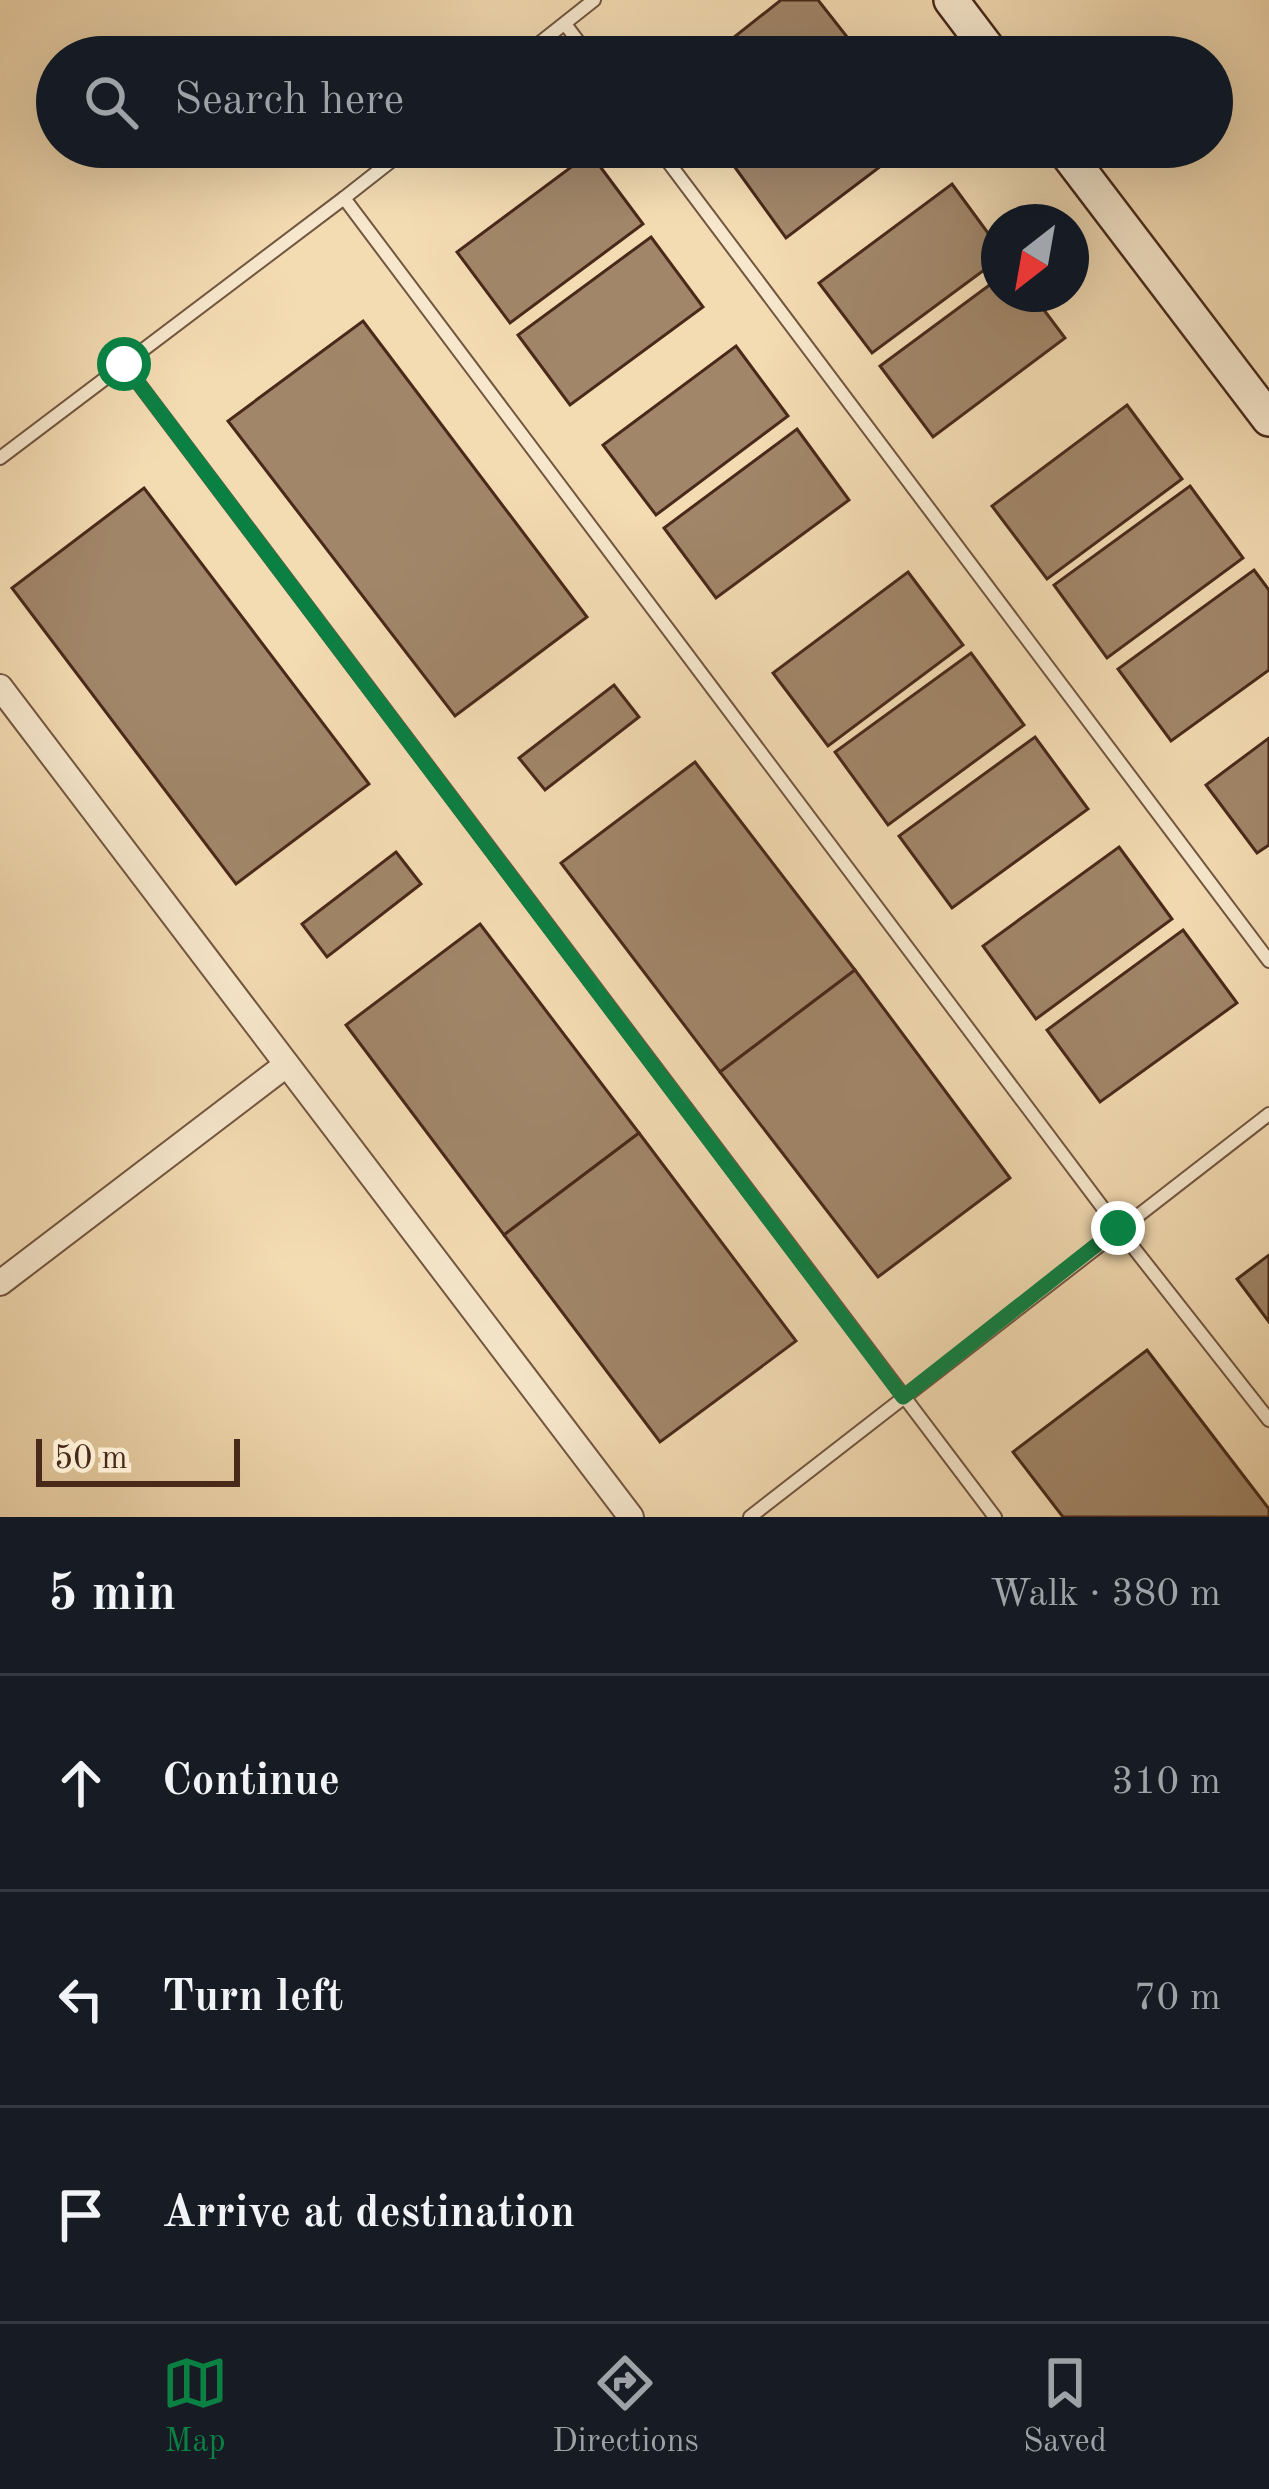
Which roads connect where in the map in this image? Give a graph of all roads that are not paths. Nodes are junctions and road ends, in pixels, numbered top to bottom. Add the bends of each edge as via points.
1 (594, 0) edge
2 (951, 0) edge
3 (565, 23) junction
4 (549, 36) edge
5 (575, 36) edge
6 (978, 36) edge
7 (382, 168) edge
8 (674, 168) edge
9 (1078, 168) edge
10 (344, 198) junction
11 (124, 364) junction
12 (1269, 419) edge
13 (0, 458) edge
14 (0, 687) edge
15 (1269, 961) edge
16 (286, 1065) junction
17 (1269, 1114) edge
18 (1118, 1228) junction
19 (0, 1283) edge
20 (903, 1397) junction
21 (1269, 1420) edge
22 (631, 1517) edge
23 (750, 1517) edge
24 (995, 1517) edge

1 - 3 lane
2 - 6 street
3 - 4 lane
3 - 5 lane
7 - 10 lane
8 - 15 lane
9 - 12 street
10 - 11 lane
10 - 18 lane
11 - 13 lane
11 - 20 lane
14 - 16 street
16 - 19 street
16 - 22 street
17 - 18 lane
18 - 20 lane
18 - 21 lane
20 - 23 lane
20 - 24 lane

